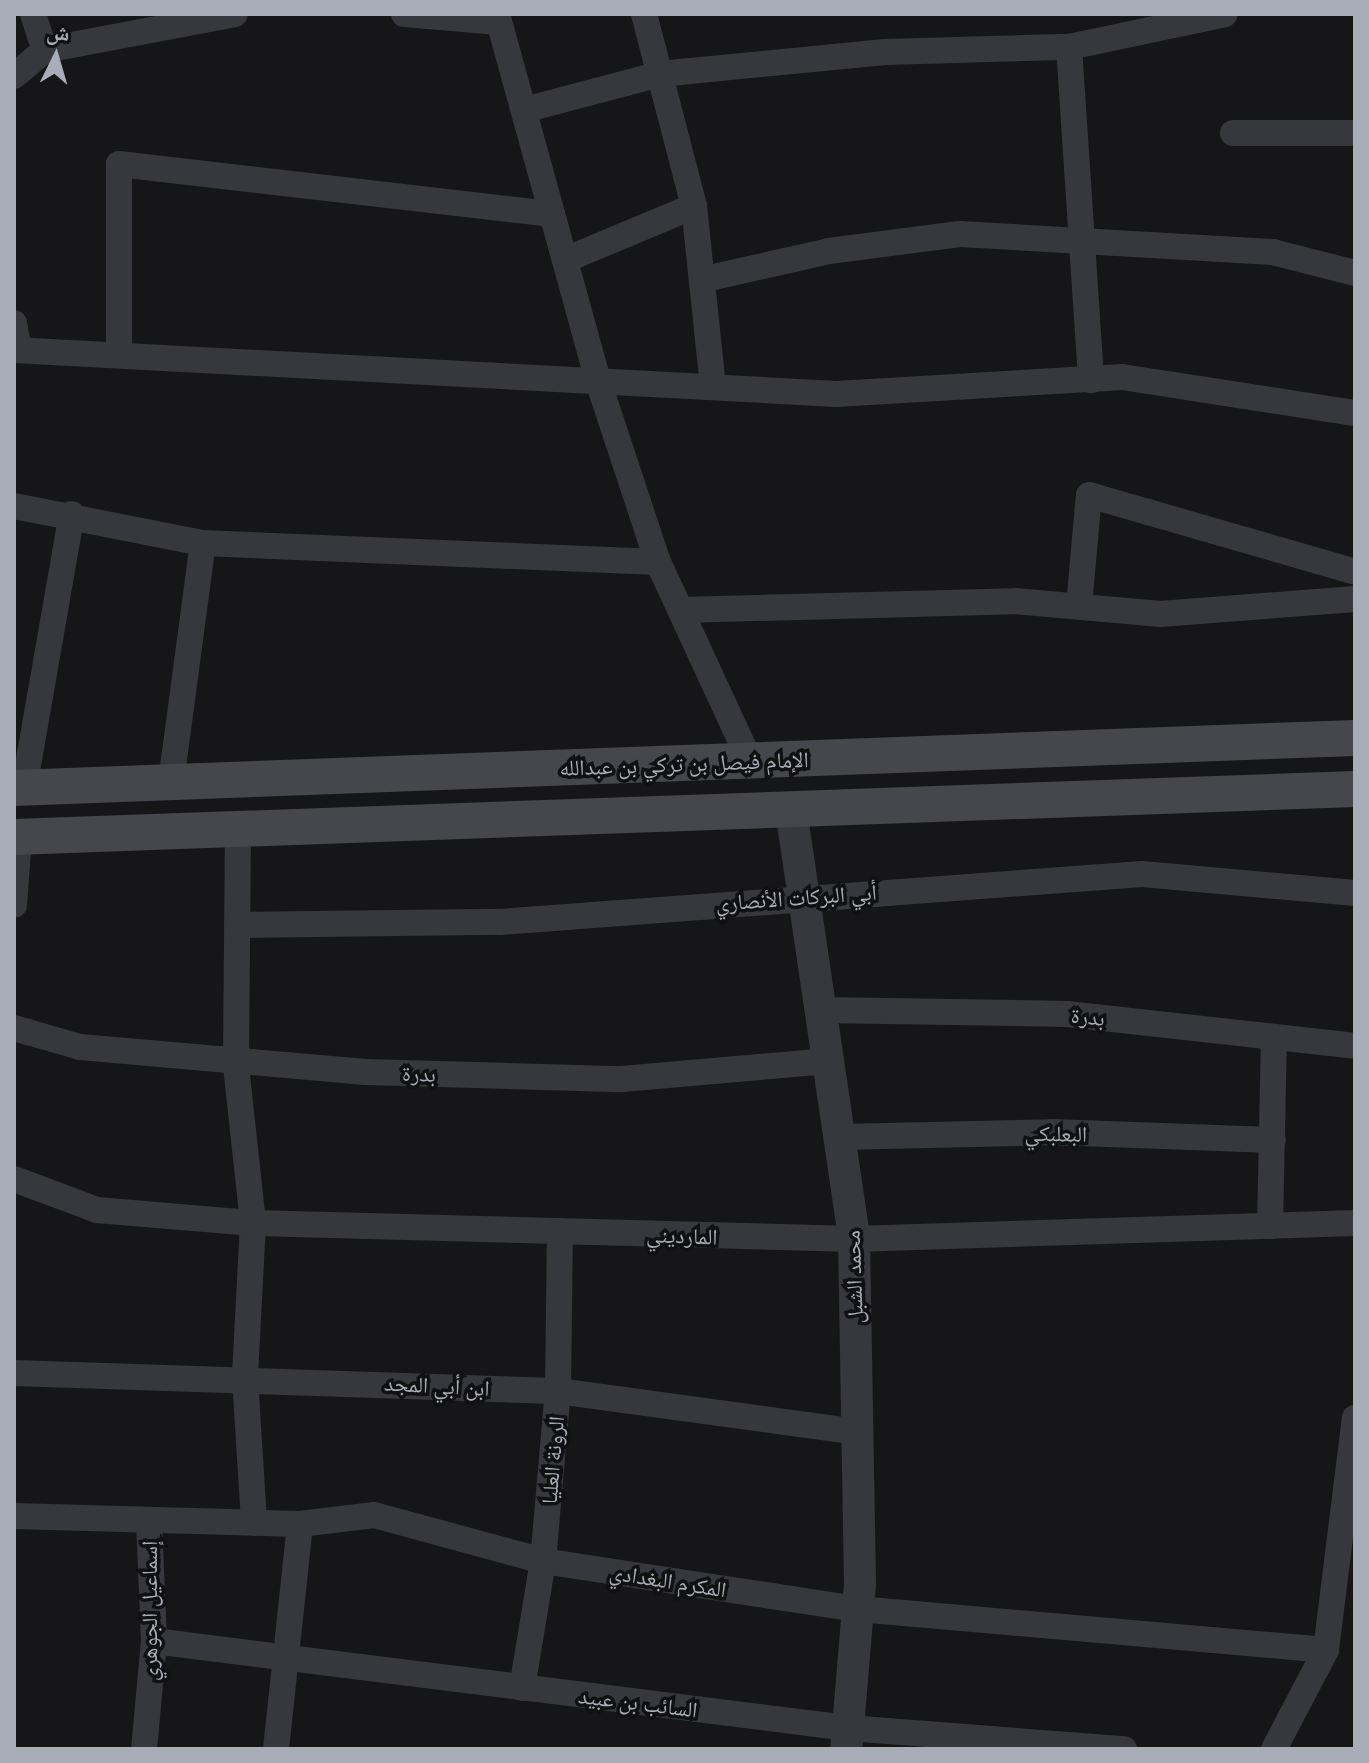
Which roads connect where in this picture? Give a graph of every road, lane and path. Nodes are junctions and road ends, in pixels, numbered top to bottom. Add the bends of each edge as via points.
1 (33, 14) edge
2 (230, 14) edge
3 (404, 14) edge
4 (644, 14) edge
5 (1225, 14) edge
6 (498, 18) edge
7 (1069, 47) junction
8 (45, 50) junction
9 (660, 74) junction
10 (14, 76) edge
11 (524, 110) junction
12 (1233, 133) dead end
13 (1355, 133) edge
14 (694, 206) junction
15 (552, 214) junction
16 (1086, 236) junction
17 (565, 260) junction
18 (1355, 273) edge
19 (705, 279) junction
20 (14, 323) edge
21 (17, 350) edge
22 (119, 355) junction
23 (1091, 380) junction
24 (598, 381) junction
25 (713, 387) junction
26 (1355, 413) edge
27 (14, 506) edge
28 (72, 514) junction
29 (203, 543) junction
30 (658, 562) junction
31 (1355, 572) edge
32 (1355, 599) edge
33 (1079, 606) junction
34 (681, 610) junction
35 (24, 709) edge
36 (1355, 738) edge
37 (750, 761) junction
38 (171, 782) junction
39 (19, 788) edge
40 (1355, 789) edge
41 (791, 810) junction
42 (238, 830) junction
43 (17, 837) edge
44 (1355, 893) edge
45 (803, 895) junction
46 (14, 905) edge
47 (237, 925) junction
48 (820, 1010) junction
49 (14, 1028) edge
50 (1274, 1037) junction
51 (1355, 1046) edge
52 (828, 1061) junction
53 (236, 1066) junction
54 (839, 1137) junction
55 (1273, 1140) junction
56 (14, 1179) edge
57 (253, 1223) junction
58 (1355, 1223) edge
59 (1270, 1226) junction
60 (560, 1231) junction
61 (854, 1239) junction
62 (14, 1373) edge
63 (245, 1378) junction
64 (558, 1391) junction
65 (1355, 1418) edge
66 (857, 1432) junction
67 (14, 1516) edge
68 (149, 1521) junction
69 (254, 1523) junction
70 (300, 1524) junction
71 (543, 1561) junction
72 (858, 1609) junction
73 (154, 1641) junction
74 (1326, 1650) junction
75 (286, 1658) junction
76 (522, 1688) junction
77 (847, 1739) edge
78 (144, 1749) edge
79 (276, 1749) edge
80 (1124, 1749) edge
81 (1274, 1749) edge

1 - 8 street
2 - 8 street
3 - 6 street
4 - 9 street
5 - 7 street
6 - 11 street
7 - 9 street via 885,52
7 - 16 street
8 - 10 street
9 - 11 street
9 - 14 street
11 - 15 street
12 - 13 street
14 - 17 street
14 - 19 street
15 - 17 street
15 - 22 street via 119,164
16 - 18 street via 1273,252
16 - 19 street via 960,234 829,251
16 - 23 street
17 - 24 street
19 - 25 street
20 - 21 street
21 - 22 street
22 - 24 street
23 - 25 street via 836,394
23 - 26 street via 1122,377
24 - 25 street
24 - 30 street
27 - 28 street
28 - 29 street
28 - 35 street
29 - 30 street
29 - 38 street
30 - 34 street
31 - 33 street via 1089,495
32 - 33 street via 1160,614
33 - 34 street via 856,600
34 - 37 street
35 - 39 street
36 - 37 main road, الإمام فيصل بن تركي بن عبدالله
37 - 38 main road, الإمام فيصل بن تركي بن عبدالله
38 - 39 main road, الإمام فيصل بن تركي بن عبدالله
40 - 41 main road
41 - 42 main road
41 - 45 street, محمد الشبل
42 - 43 main road
42 - 47 street
43 - 46 street
44 - 45 street, أبي البركات الأنصاري via 1142,874
45 - 47 street, أبي البركات الأنصاري via 500,922
45 - 48 street, محمد الشبل
47 - 53 street
48 - 50 street, بدرة via 1067,1014
48 - 52 street, محمد الشبل
49 - 53 street, بدرة via 80,1047
50 - 51 street, بدرة
50 - 55 street
52 - 53 street, بدرة via 622,1079
52 - 54 street, محمد الشبل
53 - 57 street
54 - 55 street, البعلبكي via 1052,1132
54 - 61 street, محمد الشبل
55 - 59 street
56 - 57 street, المارديني via 97,1210
57 - 60 street, المارديني
57 - 63 street
58 - 59 street, المارديني
59 - 61 street, المارديني
60 - 61 street, المارديني
60 - 64 street, الرونة العليا
61 - 66 street, محمد الشبل
62 - 63 street, ابن أبي المجد
63 - 64 street, ابن أبي المجد
63 - 69 street
64 - 66 street, ابن أبي المجد
64 - 71 street, الرونة العليا
65 - 74 street
66 - 72 street, محمد الشبل
67 - 68 street, المكرم البغدادي
68 - 69 street, المكرم البغدادي
68 - 73 street, إسماعيل الجوهري
69 - 70 street, المكرم البغدادي
70 - 71 street, المكرم البغدادي via 374,1515
70 - 75 street
71 - 72 street, المكرم البغدادي
71 - 76 street, الرونة العليا
72 - 74 street, المكرم البغدادي
72 - 77 street, محمد الشبل
73 - 75 street, السائب بن عبيد
73 - 78 street, إسماعيل الجوهري
74 - 81 street
75 - 76 street, السائب بن عبيد
75 - 79 street
76 - 77 street, السائب بن عبيد
77 - 80 street, السائب بن عبيد

